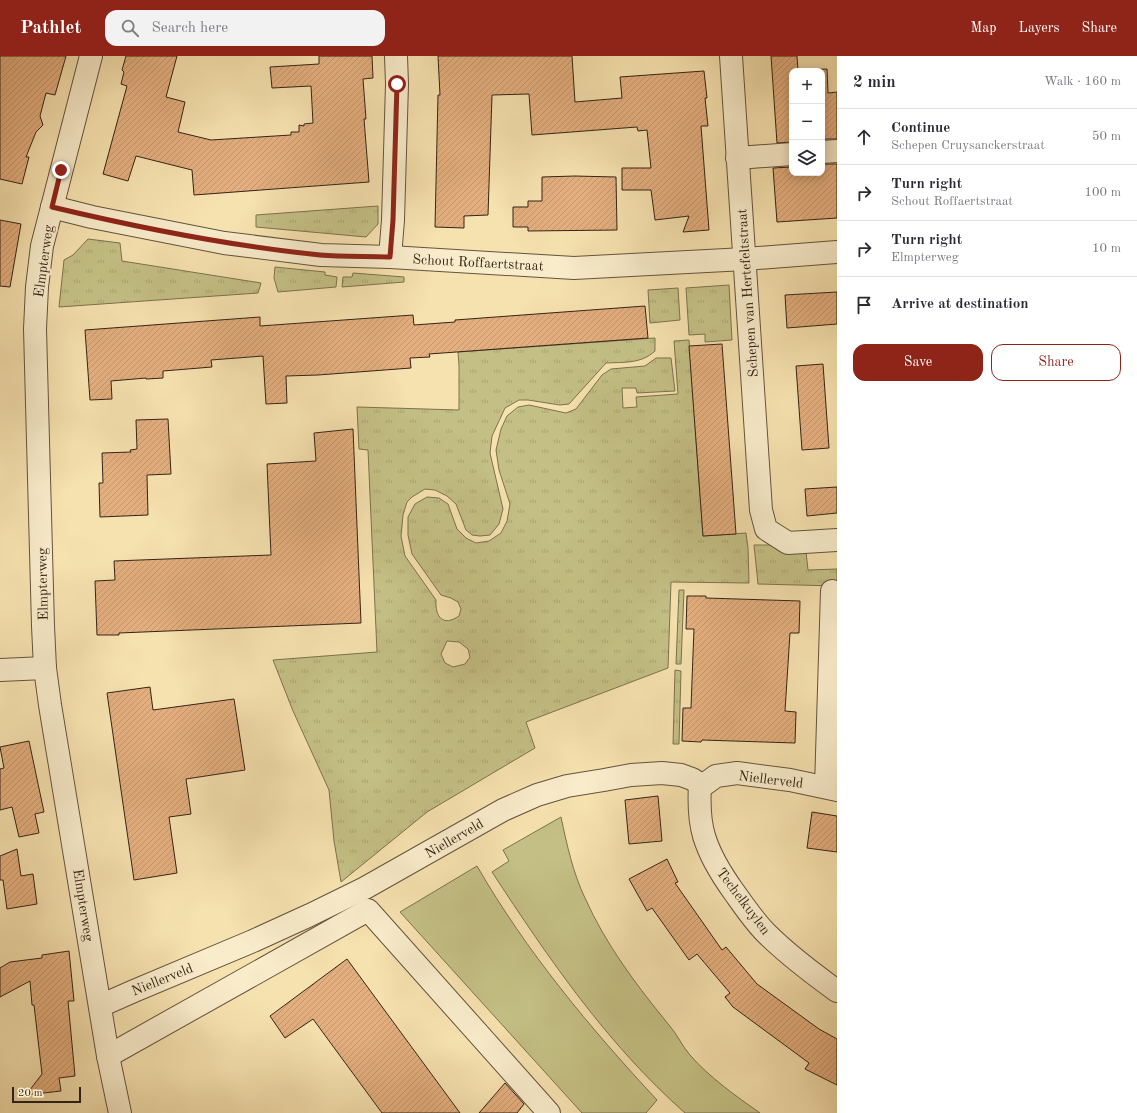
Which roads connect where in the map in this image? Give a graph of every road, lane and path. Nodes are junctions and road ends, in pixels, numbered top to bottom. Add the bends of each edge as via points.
1 (91, 56) edge
2 (396, 56) edge
3 (731, 56) edge
4 (837, 151) edge
5 (825, 152) edge
6 (789, 154) edge
7 (737, 158) junction
8 (52, 207) junction
9 (837, 252) edge
10 (390, 257) junction
11 (744, 259) junction
12 (837, 540) edge
13 (832, 591) dead end
14 (45, 668) junction
15 (0, 670) edge
16 (700, 784) junction
17 (831, 789) edge
18 (837, 991) edge
19 (100, 1006) junction
20 (108, 1056) junction
21 (120, 1113) edge
22 (549, 1113) edge

1 - 8 street, Elmpterweg
2 - 10 street via 397,92
3 - 7 street, Schepen van Hertefeltstraat
4 - 5 street
6 - 7 street
7 - 11 street, Schepen van Hertefeltstraat
8 - 10 street, Schout Roffaertstraat via 224,243 321,255
8 - 14 street, Elmpterweg via 42,246 35,329
9 - 11 street, Schout Roffaertstraat
10 - 11 street, Schout Roffaertstraat via 574,268
11 - 12 street, Schepen van Hertefeltstraat via 761,510 766,529 788,543
13 - 17 street, Niellerveld
14 - 15 street
14 - 19 street, Elmpterweg
16 - 17 street, Niellerveld via 705,784 716,776 737,773
16 - 18 street, Techelkuylen via 699,808 703,834 709,852 725,879 765,932 804,968
16 - 19 street, Niellerveld via 681,775 631,775 567,786 537,795 503,810 310,915
19 - 20 street, Elmpterweg
20 - 21 street, Elmpterweg
20 - 22 street via 368,910

